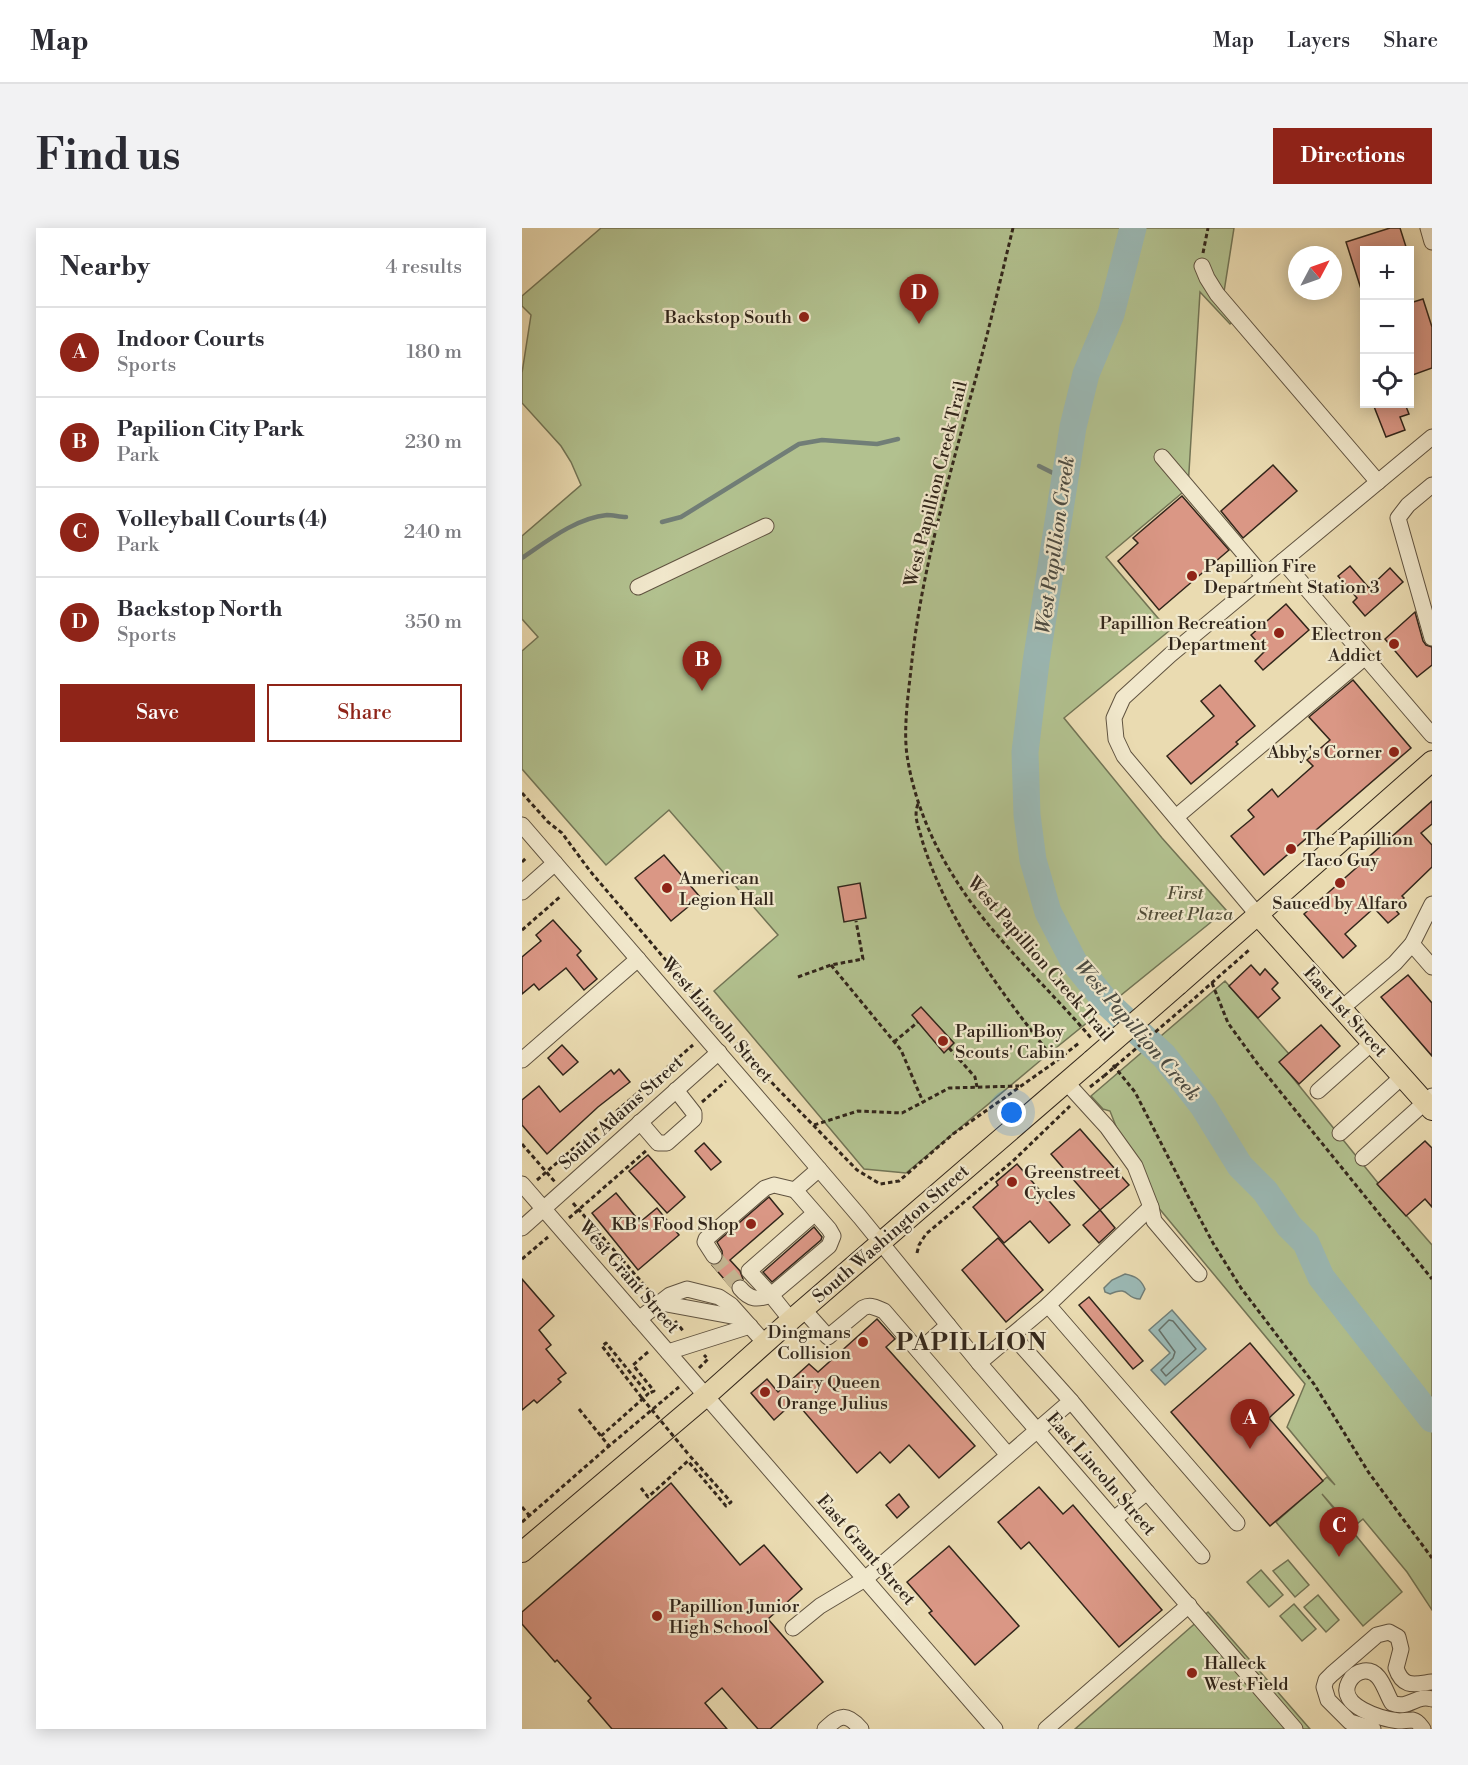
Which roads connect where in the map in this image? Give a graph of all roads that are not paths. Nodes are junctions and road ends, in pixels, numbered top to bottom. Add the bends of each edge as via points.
1 (1428, 228) edge
2 (1432, 242) edge
3 (1202, 266) road end
4 (1432, 437) edge
5 (1162, 457) dead end
6 (1378, 482) junction
7 (1432, 485) edge
8 (766, 526) dead end
9 (1283, 561) junction
10 (1264, 577) junction
11 (638, 587) dead end
12 (1432, 638) edge
13 (1364, 658) junction
14 (1432, 735) edge
15 (1432, 761) edge
16 (1176, 817) junction
17 (522, 825) edge
18 (555, 862) junction
19 (522, 891) edge
20 (1432, 904) edge
21 (1257, 914) junction
22 (1412, 944) junction
23 (638, 959) junction
24 (1432, 967) edge
25 (1342, 1008) junction
26 (1373, 1042) junction
27 (719, 1052) junction
28 (522, 1060) edge
29 (1403, 1076) junction
30 (676, 1090) junction
31 (1072, 1090) junction
32 (1318, 1091) dead end
33 (1430, 1103) edge
34 (640, 1122) junction
35 (1340, 1133) dead end
36 (1363, 1158) dead end
37 (819, 1169) junction
38 (524, 1186) edge
39 (795, 1190) junction
40 (1151, 1207) junction
41 (544, 1209) junction
42 (815, 1213) junction
43 (522, 1228) edge
44 (881, 1242) junction
45 (714, 1256) tunnel mouth
46 (1199, 1274) dead end
47 (740, 1288) tunnel mouth
48 (771, 1295) junction
49 (1048, 1305) junction
50 (797, 1314) junction
51 (639, 1319) junction
52 (746, 1322) junction
53 (948, 1325) junction
54 (1012, 1335) junction
55 (765, 1343) junction
56 (919, 1351) junction
57 (668, 1352) junction
58 (980, 1363) junction
59 (706, 1396) junction
60 (1071, 1401) junction
61 (1037, 1430) junction
62 (1008, 1455) junction
63 (1147, 1492) junction
64 (1114, 1519) junction
65 (1237, 1523) dead end
66 (524, 1546) edge
67 (1202, 1556) dead end
68 (865, 1579) junction
69 (1189, 1605) junction
70 (793, 1628) dead end
71 (1432, 1682) edge
72 (1432, 1700) edge
73 (825, 1729) edge
74 (861, 1729) edge
75 (996, 1729) edge
76 (1046, 1729) edge
77 (1295, 1729) edge
78 (1373, 1729) edge
79 (1423, 1729) edge

1 - 2 street
3 - 6 street via 1217,294
4 - 6 street
5 - 10 street
6 - 9 street
7 - 12 street via 1398,518
8 - 11 street
9 - 10 street
9 - 13 street
10 - 16 street via 1123,698 1114,718 1116,739 1124,756
13 - 14 street
13 - 16 street
15 - 21 main road, South Washington Street
16 - 21 street
17 - 18 street, West Lincoln Street
18 - 19 street
18 - 23 street, West Lincoln Street
20 - 22 street
21 - 25 main road, East 1st Street
21 - 31 main road, South Washington Street, bridge via 1095,1053
22 - 24 street
22 - 25 street
23 - 27 street, West Lincoln Street
23 - 28 street
25 - 26 main road, East 1st Street
26 - 29 main road, East 1st Street
26 - 32 street
27 - 30 street, South Adams Street
27 - 37 street, West Lincoln Street
29 - 33 main road, East 1st Street
29 - 35 street
30 - 34 street, South Adams Street
30 - 34 street via 696,1116 681,1131 662,1144
31 - 40 street via 1107,1127 1135,1166
31 - 44 main road, South Washington Street
33 - 36 street
34 - 41 street, South Adams Street
37 - 39 street
37 - 44 street, West Lincoln Street
38 - 41 street, West Grant Street
39 - 42 street
39 - 45 street via 774,1185 765,1188 706,1239
40 - 46 street via 1154,1221
40 - 49 street
41 - 43 street, South Adams Street
41 - 51 street, West Grant Street
42 - 48 street via 829,1229 832,1241
42 - 48 street via 749,1271
44 - 50 main road, South Washington Street
44 - 53 street, East Lincoln Street
47 - 48 street via 752,1298
48 - 50 street
49 - 54 street
49 - 65 street
50 - 55 main road, South Washington Street
50 - 56 street via 828,1337 868,1306 884,1311
51 - 52 street via 661,1303
51 - 57 street, West Grant Street
52 - 55 street
52 - 57 street
53 - 56 street
53 - 58 street, East Lincoln Street
54 - 58 street
54 - 60 street
55 - 59 main road, South Washington Street
56 - 62 street
57 - 59 street, West Grant Street
58 - 61 street, East Lincoln Street
59 - 66 main road, South Washington Street
59 - 68 street, East Grant Street
60 - 61 street
60 - 63 street
61 - 62 street
61 - 64 street, East Lincoln Street
62 - 68 street
63 - 64 street
63 - 67 street
64 - 69 street, East Lincoln Street
68 - 70 street
68 - 75 street, East Grant Street
69 - 76 street
69 - 77 street, East Lincoln Street
71 - 78 street via 1415,1685 1402,1680 1396,1668 1401,1649 1398,1637 1389,1632 1377,1635 1332,1674 1324,1687 1328,1700 1344,1718
72 - 79 street via 1426,1697 1403,1706 1392,1703 1382,1681 1365,1671 1357,1673 1346,1690 1348,1698 1359,1708 1397,1721 1412,1720
73 - 74 street via 836,1719 846,1717

